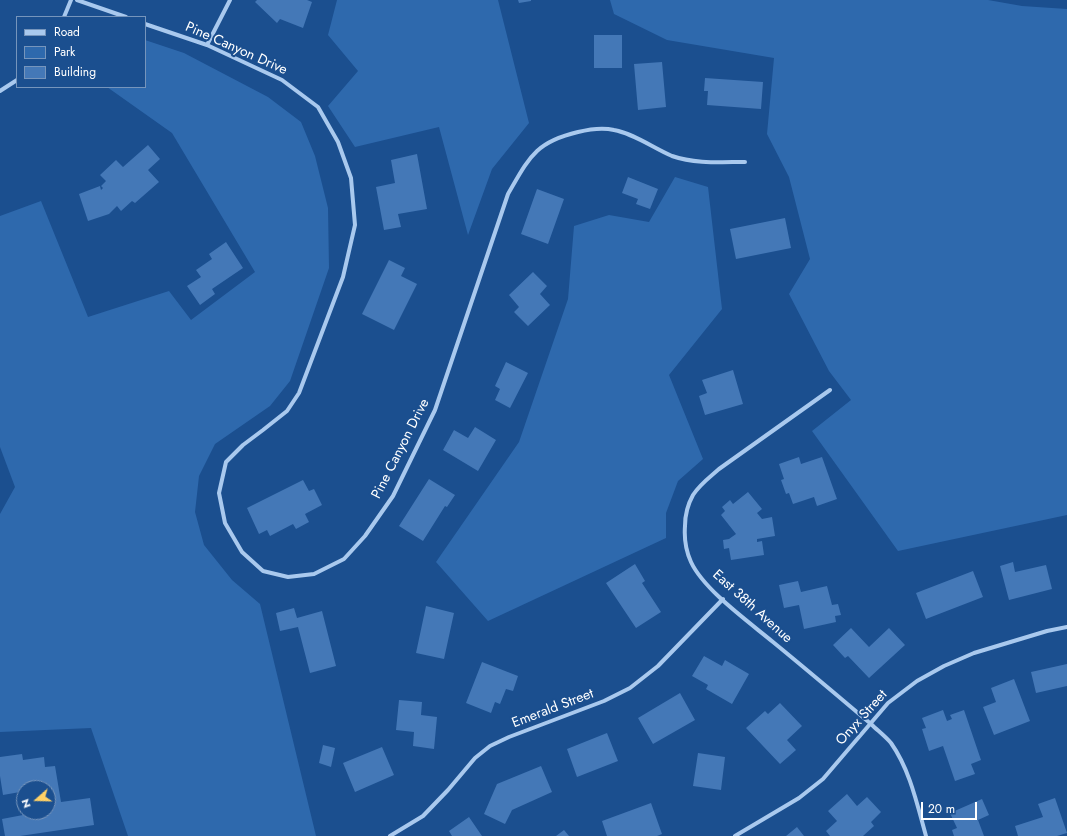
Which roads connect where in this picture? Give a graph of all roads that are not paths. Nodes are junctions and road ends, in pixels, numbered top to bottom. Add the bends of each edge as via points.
1 (71, 0) edge
2 (77, 0) edge
3 (230, 0) edge
4 (64, 16) edge
5 (123, 16) edge
6 (146, 24) edge
7 (207, 45) junction
8 (16, 81) edge
9 (0, 91) edge
10 (745, 162) dead end
11 (830, 390) dead end
12 (723, 600) junction
13 (1067, 627) edge
14 (871, 724) junction
15 (390, 836) edge
16 (735, 836) edge
17 (926, 836) edge

1 - 4 street
2 - 5 street
3 - 7 street
6 - 7 street, Pine Canyon Drive
7 - 10 street, Pine Canyon Drive via 282,80 318,107 338,142 350,178 354,233 343,277 299,393 286,411 226,462 219,493 225,523 242,552 263,571 288,578 314,574 344,559 365,536 393,496 435,410 508,194 538,149 562,136 603,128 625,133 672,156 687,160
8 - 9 street
11 - 12 street, East 38th Avenue via 719,469 694,494 685,520 686,548 697,572
12 - 14 street, East 38th Avenue
12 - 15 street, Emerald Street via 658,666 630,688 604,702 490,746 475,758 423,816
13 - 14 street, Onyx Street via 995,646 944,666 917,681 888,703
14 - 16 street, Onyx Street via 823,779 799,798
14 - 17 street, East 38th Avenue via 890,743 902,763 912,785

